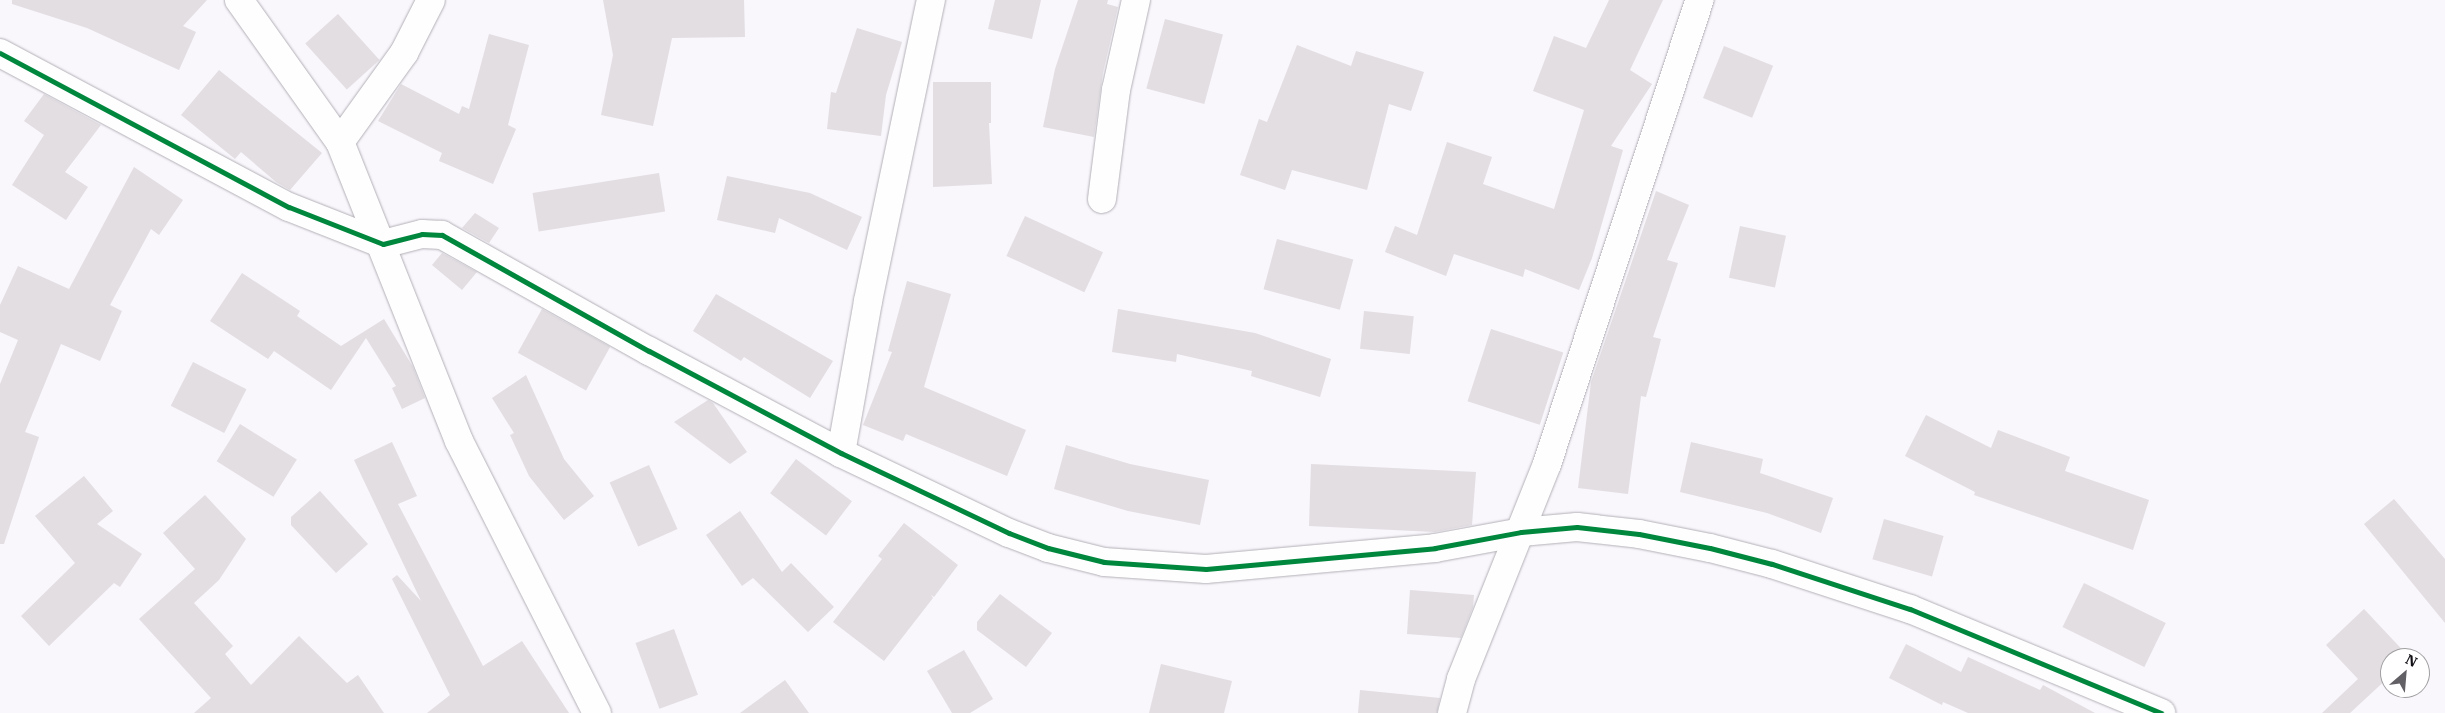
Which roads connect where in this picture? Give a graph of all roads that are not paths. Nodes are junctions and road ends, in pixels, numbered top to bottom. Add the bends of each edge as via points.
1 (239, 0) edge
2 (431, 0) edge
3 (931, 0) edge
4 (1136, 0) edge
5 (1700, 0) edge
6 (0, 53) edge
7 (340, 142) junction
8 (1102, 198) dead end
9 (383, 244) junction
10 (842, 453) junction
11 (1521, 532) junction
12 (598, 713) edge
13 (1452, 713) edge
14 (2161, 713) edge

1 - 7 street
2 - 7 street via 404,53
3 - 10 street via 868,301
4 - 8 street via 1114,100
5 - 11 street via 1547,464
6 - 9 street via 255,191
7 - 9 street
9 - 10 street via 422,234 442,235 649,351
9 - 12 street via 459,441
10 - 11 street via 1009,534 1104,562 1206,569 1435,548
11 - 13 street via 1461,679
11 - 14 street via 1577,527 1639,534 1772,564 1910,609

